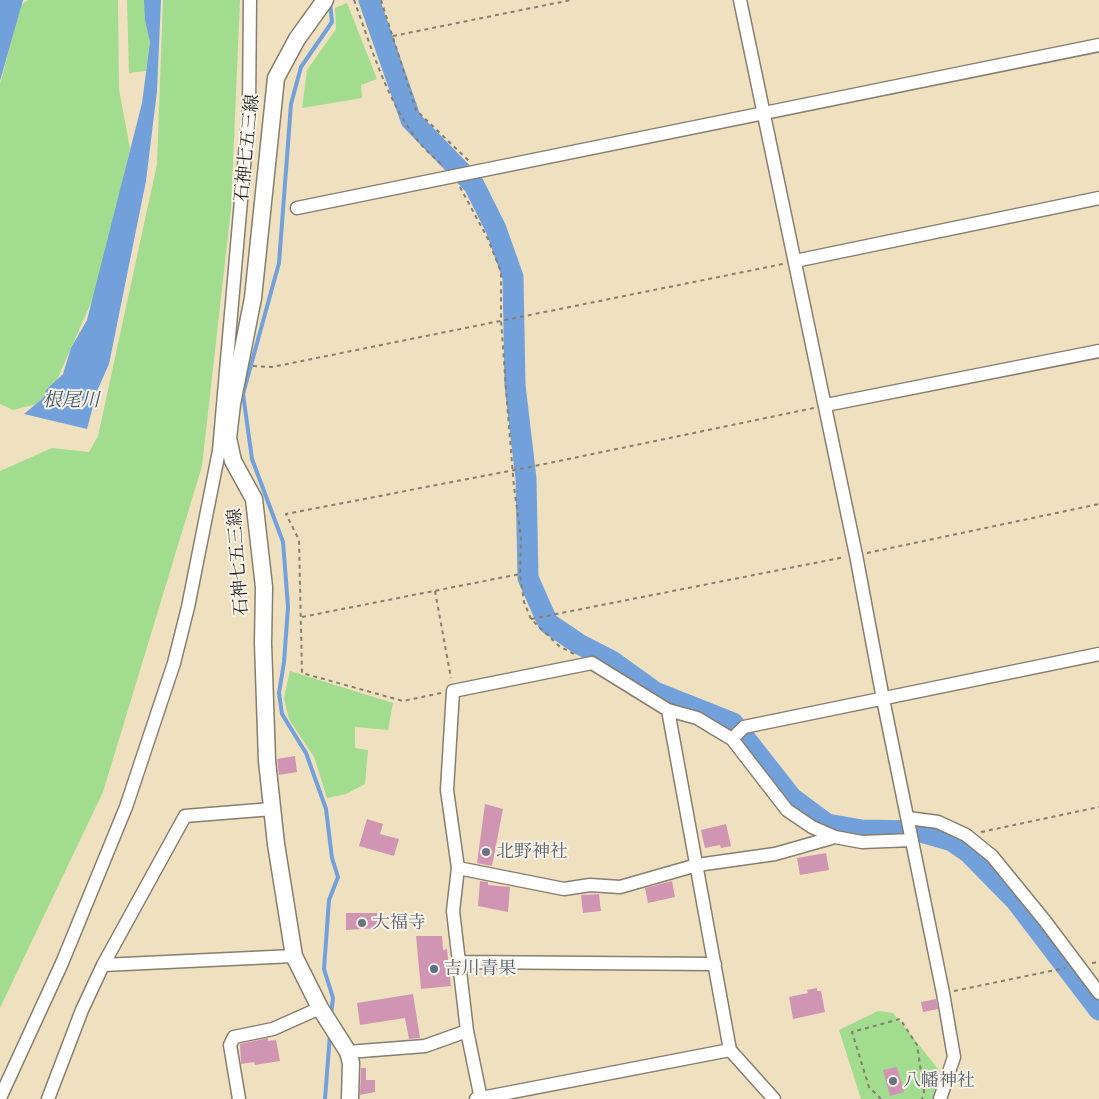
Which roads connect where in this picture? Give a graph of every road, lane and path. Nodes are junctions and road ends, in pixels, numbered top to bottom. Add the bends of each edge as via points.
1 (250, 0) edge
2 (324, 0) edge
3 (354, 0) edge
4 (380, 0) edge
5 (571, 0) edge
6 (740, 0) edge
7 (393, 36) junction
8 (1099, 45) edge
9 (764, 112) junction
10 (479, 171) junction
11 (454, 176) junction
12 (1099, 198) edge
13 (297, 208) dead end
14 (795, 262) junction
15 (501, 320) junction
16 (1099, 351) edge
17 (240, 366) junction
18 (826, 405) junction
19 (513, 470) junction
20 (1099, 504) edge
21 (856, 555) junction
22 (520, 574) junction
23 (435, 590) junction
24 (302, 617) junction
25 (531, 619) junction
26 (1099, 654) edge
27 (592, 663) junction
28 (453, 691) junction
29 (883, 699) junction
30 (668, 710) junction
31 (733, 738) junction
32 (1099, 807) edge
33 (272, 809) junction
34 (908, 818) junction
35 (966, 835) junction
36 (835, 837) junction
37 (912, 840) junction
38 (696, 866) junction
39 (458, 868) junction
40 (294, 956) junction
41 (459, 962) junction
42 (715, 964) junction
43 (103, 965) junction
44 (1062, 969) dead end
45 (943, 993) junction
46 (1099, 993) edge
47 (320, 1008) junction
48 (467, 1031) junction
49 (730, 1050) junction
50 (348, 1052) junction
51 (0, 1098) edge
52 (48, 1099) edge
53 (239, 1099) edge
54 (350, 1099) edge
55 (479, 1099) edge
56 (774, 1099) edge
57 (881, 1099) edge
58 (922, 1099) edge
59 (940, 1099) edge

1 - 51 street via 249,109 219,451 188,607 174,663 126,807 62,964
2 - 17 main road, 石神七五三線 via 276,78 253,298
3 - 11 path via 377,68 392,99 419,142
4 - 7 path
5 - 7 path
6 - 9 street
7 - 10 path via 416,110
8 - 9 street
9 - 10 street
9 - 14 street
10 - 11 street
11 - 13 street
11 - 15 path via 488,239 501,272
12 - 14 street
14 - 15 path
14 - 18 street
15 - 17 path via 272,367
15 - 19 path
16 - 18 street
17 - 33 main road, 石神七五三線 via 228,438 233,461 254,499 264,587 267,761
18 - 19 path
18 - 21 street
19 - 22 path via 521,538
19 - 24 path via 286,514 299,540
20 - 21 path
21 - 25 path
21 - 29 street
22 - 23 path
22 - 25 path via 524,602
23 - 24 path
23 - 28 path
24 - 28 path via 302,673 403,701
25 - 27 path via 559,646
26 - 29 street
27 - 28 street
27 - 30 street
28 - 39 street via 447,790
29 - 31 street via 744,727
29 - 34 street
30 - 31 street via 697,718
30 - 38 street
31 - 36 street via 787,810 812,827
32 - 35 path
33 - 40 main road, 石神七五三線
33 - 43 street via 185,816
34 - 35 street via 938,822
34 - 37 street
35 - 46 street via 992,856
36 - 37 street via 862,842
36 - 38 street via 775,854
37 - 45 street
38 - 39 street via 620,887 590,885 564,889
38 - 42 street
39 - 41 street via 453,911
40 - 43 street
40 - 47 main road, 石神七五三線
41 - 42 street
41 - 48 street
42 - 49 street
43 - 52 street
44 - 45 path
45 - 59 street via 954,1057
47 - 50 main road, 石神七五三線
47 - 53 street via 273,1029 234,1037 230,1045
48 - 50 street via 425,1046
48 - 55 street
49 - 55 street
49 - 56 street
50 - 54 main road, 石神七五三線 via 351,1063
57 - 58 path via 869,1087 852,1032 900,1019 917,1045 924,1092

